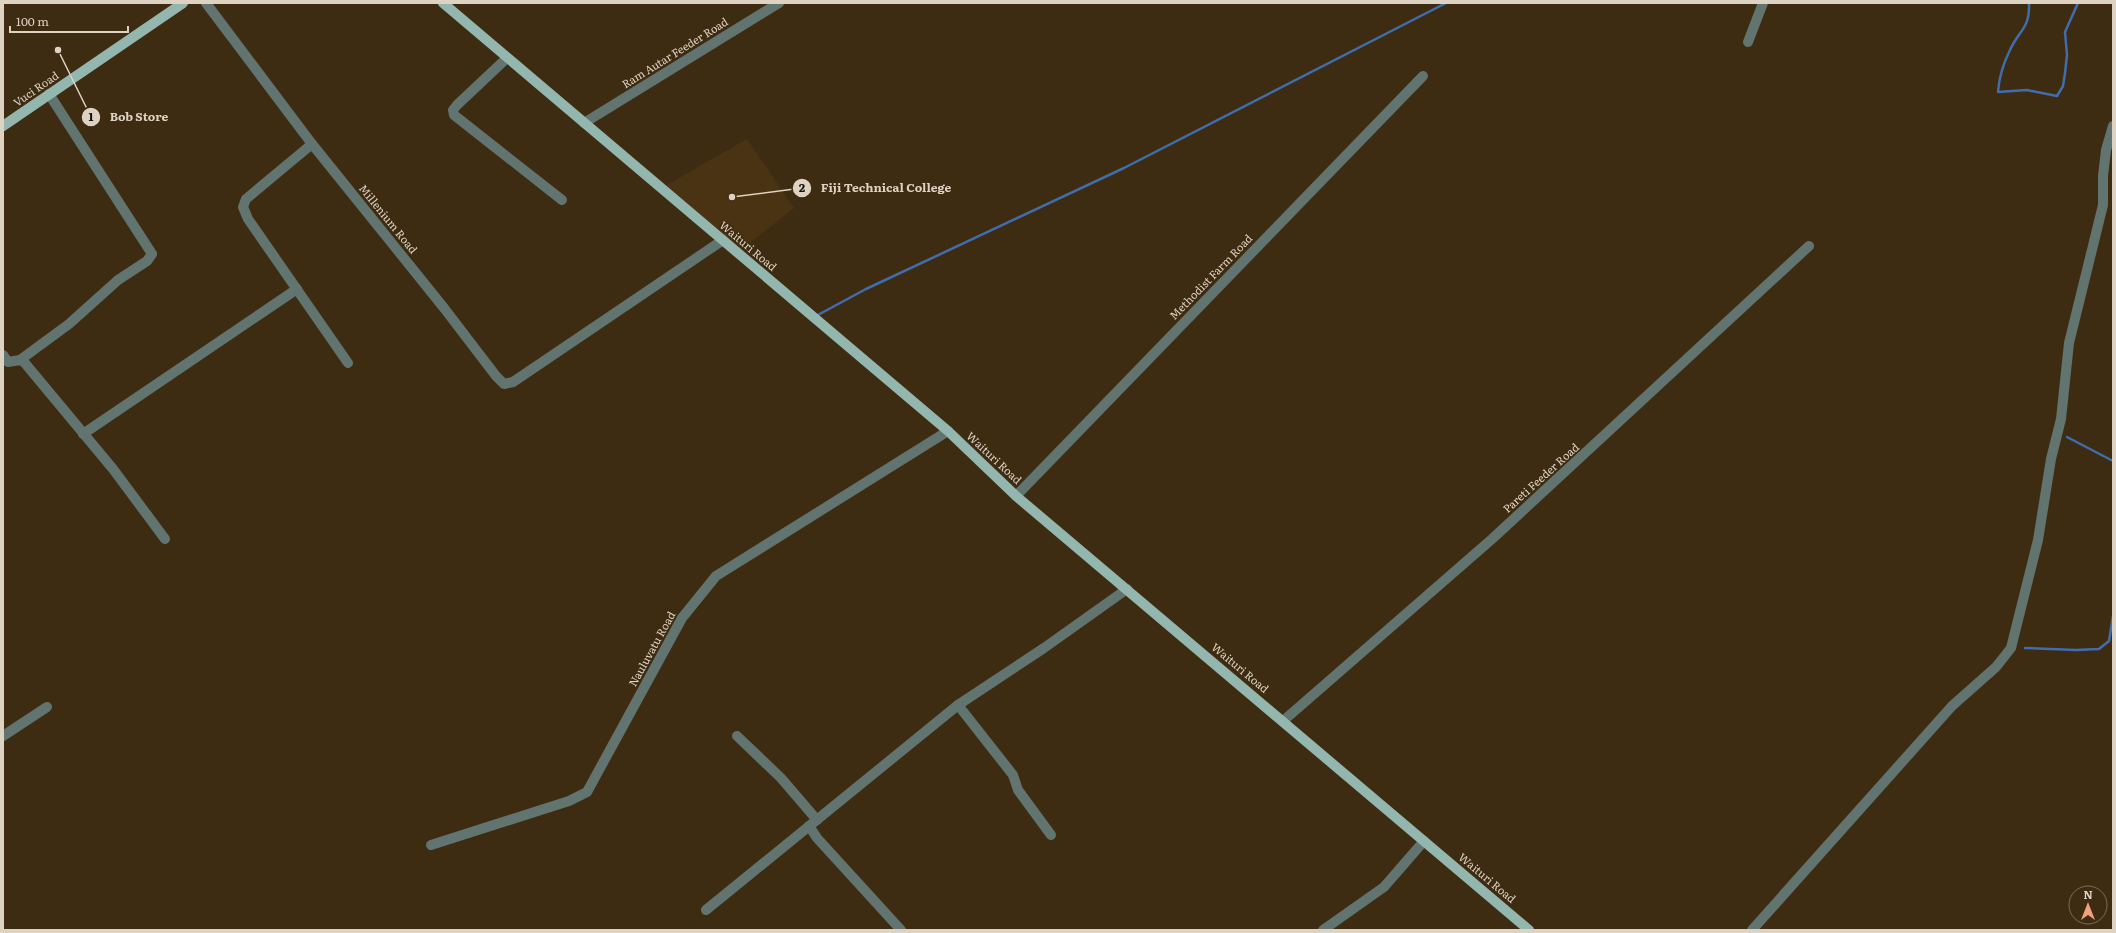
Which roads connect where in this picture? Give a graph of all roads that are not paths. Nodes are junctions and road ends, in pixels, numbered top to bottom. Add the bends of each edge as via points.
1 (183, 3) edge
2 (206, 3) edge
3 (443, 3) edge
4 (779, 3) edge
5 (1763, 3) edge
6 (1748, 42) dead end
7 (508, 58) junction
8 (1423, 76) dead end
9 (49, 94) junction
10 (584, 123) junction
11 (3, 126) edge
12 (2113, 126) edge
13 (312, 144) junction
14 (562, 200) dead end
15 (723, 240) junction
16 (1809, 246) dead end
17 (297, 289) junction
18 (9, 361) edge
19 (348, 363) dead end
20 (948, 431) junction
21 (83, 434) junction
22 (1016, 496) junction
23 (165, 539) dead end
24 (1127, 589) junction
25 (958, 704) junction
26 (48, 707) dead end
27 (1283, 721) junction
28 (3, 736) edge
29 (737, 736) dead end
30 (813, 823) junction
31 (1051, 835) dead end
32 (1424, 841) junction
33 (431, 844) dead end
34 (706, 910) dead end
35 (901, 930) edge
36 (1323, 930) edge
37 (1530, 930) edge
38 (1752, 930) edge

1 - 9 main road, Vuci Road
2 - 13 street, Millenium Road
3 - 7 main road, Waituri Road
4 - 10 street, Ram Autar Feeder Road
5 - 6 street
7 - 10 main road, Waituri Road
7 - 14 street via 457,105 453,110 454,115
8 - 22 street, Methodist Farm Road
9 - 11 main road, Vuci Road
9 - 18 street via 152,254 118,280 69,324
10 - 15 main road, Waituri Road
12 - 38 street via 2106,150 2103,205 2069,343 2061,419 2051,459 2038,540 2011,648 1996,666 1952,706
13 - 15 street, Millenium Road via 504,384 513,382
13 - 17 street via 244,203 248,219
15 - 20 main road, Waituri Road
16 - 27 street, Pareti Feeder Road via 1492,539
17 - 19 street
17 - 21 street
18 - 21 street via 24,362
20 - 22 main road, Waituri Road
20 - 33 street, Nauluvatu Road via 716,576 682,618 587,792 569,801
21 - 23 street
22 - 24 main road, Waituri Road
24 - 25 street via 1044,648
24 - 27 main road, Waituri Road
25 - 30 street
25 - 31 street via 1013,774 1018,790
26 - 28 street
27 - 32 main road, Waituri Road
29 - 30 street via 781,778
30 - 34 street
30 - 35 street via 817,838
32 - 36 street via 1384,887
32 - 37 main road, Waituri Road

